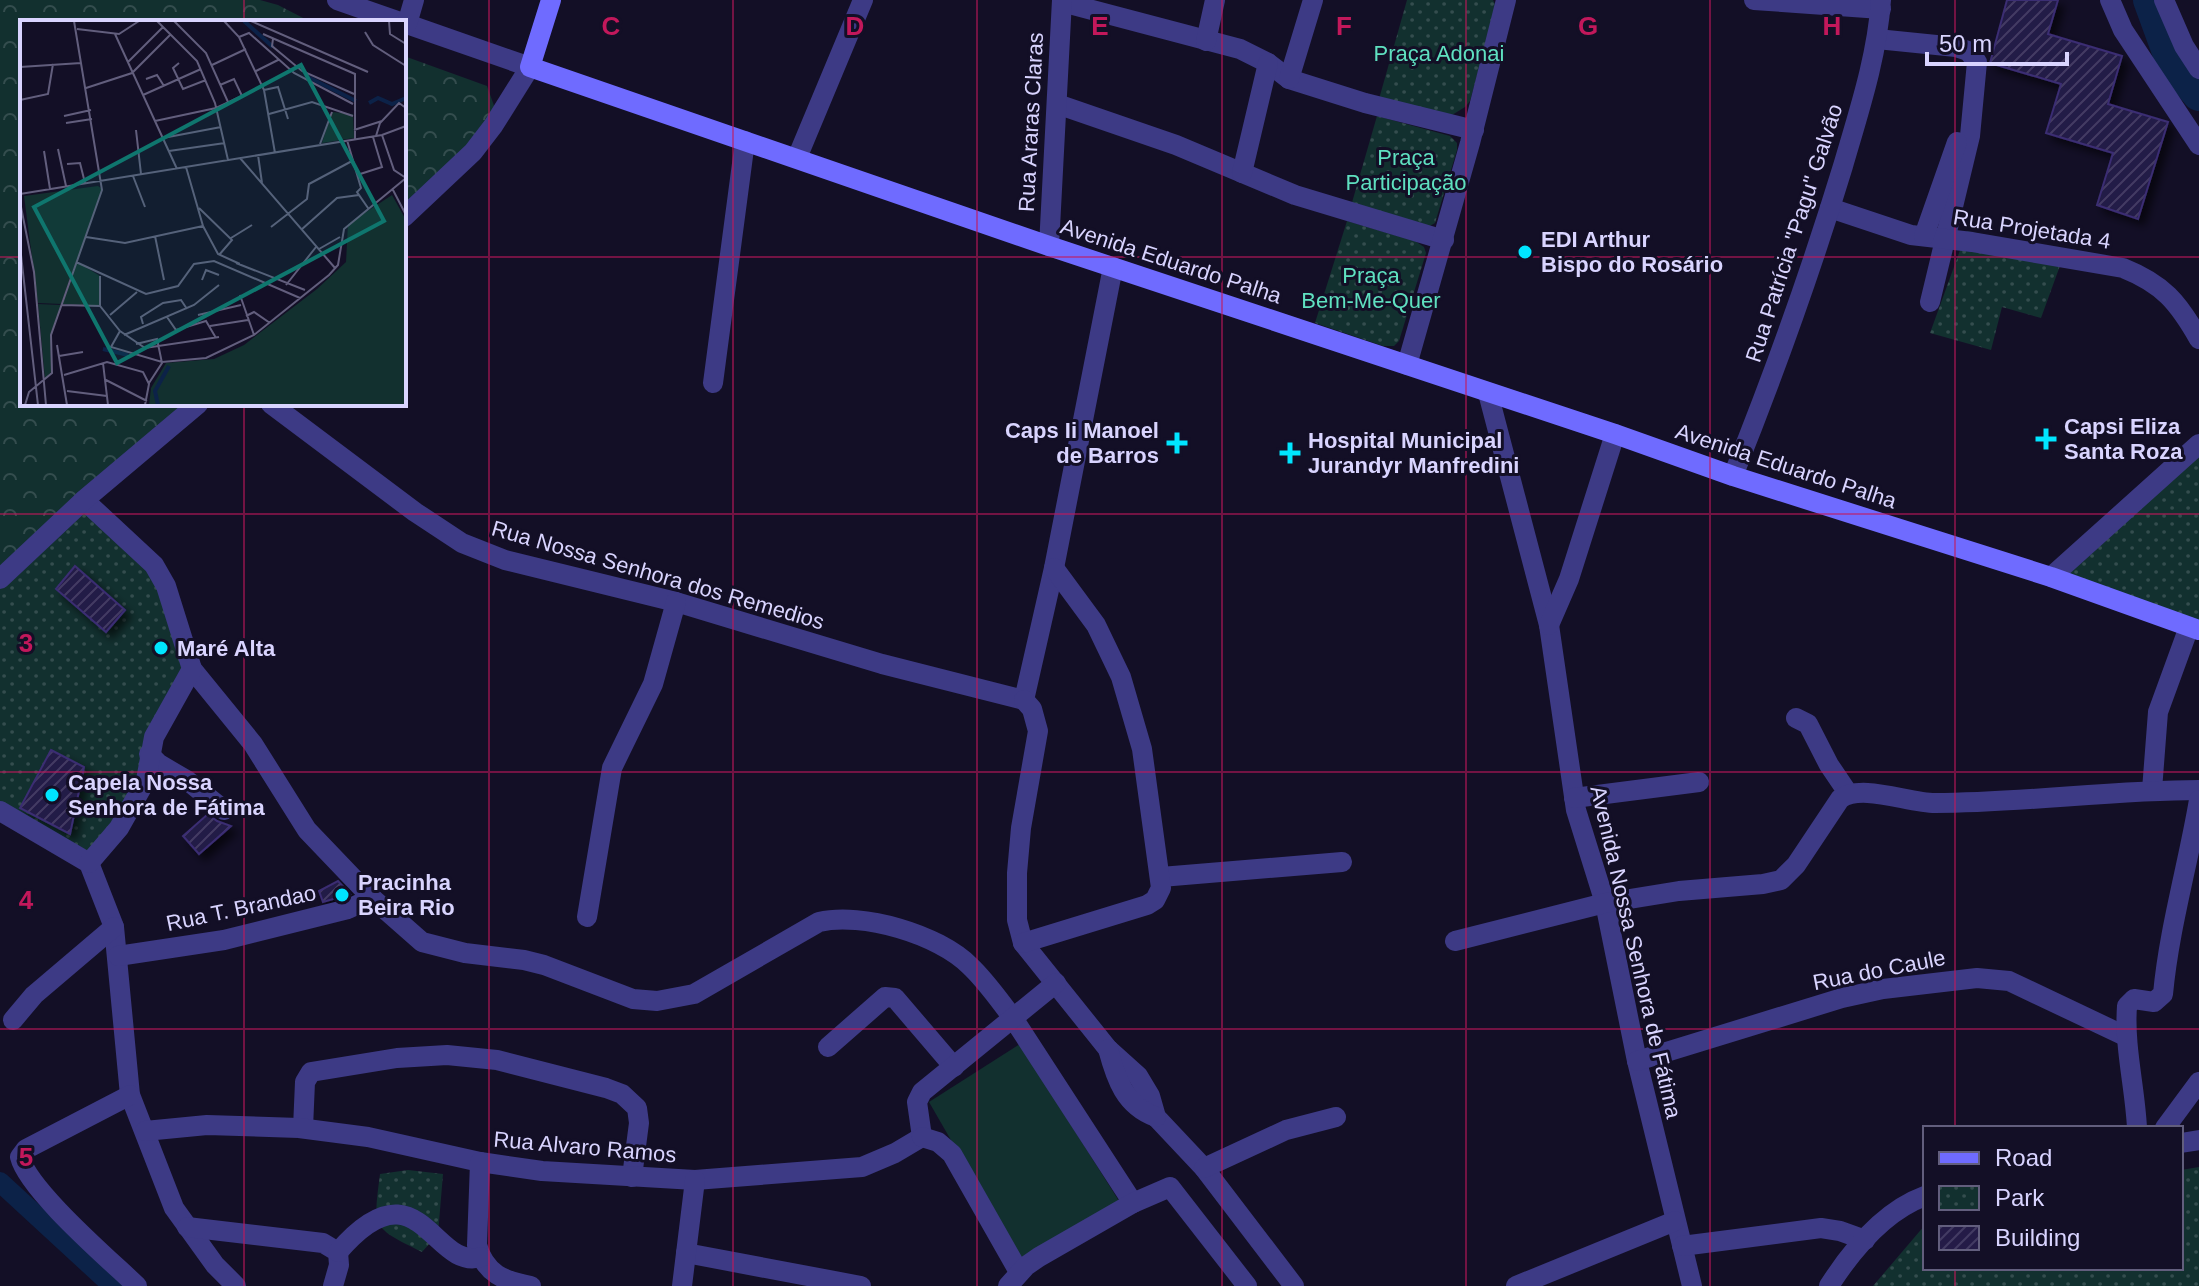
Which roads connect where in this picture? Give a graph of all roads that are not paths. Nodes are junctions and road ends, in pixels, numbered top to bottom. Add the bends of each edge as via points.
1 (337, 0) edge
2 (414, 0) edge
3 (551, 0) edge
4 (863, 0) edge
5 (1215, 0) edge
6 (1313, 0) edge
7 (1506, 0) edge
8 (1754, 0) edge
9 (2110, 0) edge
10 (2164, 0) edge
11 (1062, 1) edge
12 (1881, 5) edge
13 (395, 20) edge
14 (405, 20) edge
15 (406, 24) edge
16 (1877, 39) junction
17 (1206, 41) junction
18 (1268, 63) junction
19 (530, 67) junction
20 (2199, 69) edge
21 (1289, 79) junction
22 (1057, 104) junction
23 (1474, 130) junction
24 (745, 141) junction
25 (2199, 145) edge
26 (797, 158) junction
27 (1242, 173) junction
28 (1830, 208) junction
29 (406, 215) edge
30 (1934, 238) junction
31 (1444, 240) junction
32 (1049, 246) junction
33 (1113, 267) junction
34 (1930, 302) dead end
35 (2199, 339) edge
36 (1407, 365) junction
37 (713, 383) dead end
38 (1488, 393) junction
39 (196, 406) edge
40 (274, 406) edge
41 (1615, 434) junction
42 (2199, 444) edge
43 (1733, 476) junction
44 (84, 500) junction
45 (1054, 568) junction
46 (2051, 577) junction
47 (0, 579) edge
48 (676, 602) junction
49 (1549, 625) junction
50 (2194, 629) edge
51 (192, 669) junction
52 (1024, 700) junction
53 (1796, 718) dead end
54 (149, 754) junction
55 (1699, 782) dead end
56 (2152, 790) junction
57 (2199, 790) edge
58 (1848, 793) junction
59 (1574, 798) junction
60 (2199, 800) edge
61 (224, 810) dead end
62 (0, 811) edge
63 (1342, 862) dead end
64 (89, 863) junction
65 (1161, 877) junction
66 (372, 898) junction
67 (2190, 902) edge
68 (1605, 903) junction
69 (587, 917) dead end
70 (114, 927) junction
71 (1455, 941) dead end
72 (1023, 943) junction
73 (118, 956) junction
74 (1056, 983) junction
75 (1013, 1018) junction
76 (13, 1020) dead end
77 (2125, 1036) junction
78 (828, 1047) dead end
79 (1637, 1061) junction
80 (954, 1067) junction
81 (2199, 1082) edge
82 (130, 1095) junction
83 (1336, 1117) dead end
84 (2137, 1126) edge
85 (2166, 1126) edge
86 (303, 1128) junction
87 (145, 1131) junction
88 (922, 1137) junction
89 (480, 1162) junction
90 (1204, 1168) junction
91 (632, 1177) junction
92 (695, 1180) junction
93 (1923, 1197) edge
94 (1133, 1203) junction
95 (1675, 1221) junction
96 (187, 1227) junction
97 (1865, 1240) junction
98 (1682, 1246) junction
99 (338, 1252) junction
100 (686, 1253) junction
101 (481, 1257) junction
102 (1014, 1279) edge
103 (137, 1286) edge
104 (236, 1286) edge
105 (333, 1286) edge
106 (531, 1286) edge
107 (682, 1286) edge
108 (861, 1286) edge
109 (1247, 1286) edge
110 (1294, 1286) edge
111 (1516, 1286) edge
112 (1692, 1286) edge
113 (1829, 1286) edge

1 - 13 street, Avenida Eduardo Palha
2 - 14 street
3 - 19 street
4 - 26 street
5 - 17 street
6 - 21 street
7 - 23 street
8 - 12 street
9 - 25 street via 2144,65
10 - 20 street
11 - 17 street
11 - 22 street, Rua Araras Claras
12 - 16 street, Rua Patrícia "Pagu" Galvão
15 - 19 street, Avenida Eduardo Palha
16 - 28 street, Rua Patrícia "Pagu" Galvão
16 - 30 street via 1956,47 1977,62 1971,128
17 - 18 street
18 - 21 street
18 - 27 street
19 - 24 street, Avenida Eduardo Palha
19 - 29 street via 473,152
21 - 23 street
22 - 27 street
22 - 32 street, Rua Araras Claras
23 - 31 street
24 - 26 street, Avenida Eduardo Palha
24 - 37 street
26 - 32 street, Avenida Eduardo Palha
27 - 31 street via 1295,195
28 - 30 street, Rua Projetada 4
28 - 43 street, Rua Patrícia "Pagu" Galvão
30 - 34 street
30 - 35 street, Rua Projetada 4 via 2068,257 2147,277 2174,299
31 - 36 street
32 - 33 street, Avenida Eduardo Palha
33 - 36 street, Avenida Eduardo Palha
33 - 45 street
36 - 38 street, Avenida Eduardo Palha
38 - 41 street, Avenida Eduardo Palha
38 - 49 street, Avenida Nossa Senhora de Fátima
39 - 44 street
40 - 48 street, Rua Nossa Senhora dos Remedios via 462,543 505,560
41 - 43 street, Avenida Eduardo Palha
41 - 49 street
42 - 46 street
43 - 46 street, Avenida Eduardo Palha
44 - 47 street
44 - 51 street via 154,565 166,586
45 - 52 street
45 - 65 street via 1096,625 1121,677 1144,761
46 - 50 street, Avenida Eduardo Palha
48 - 52 street, Rua Nossa Senhora dos Remedios
48 - 69 street via 653,684 612,768
49 - 59 street, Avenida Nossa Senhora de Fátima
50 - 56 street via 2158,712
51 - 54 street
51 - 66 street via 269,765 307,830
52 - 72 street via 1038,731 1017,873 1017,920
53 - 58 street via 1808,724
54 - 61 street
54 - 64 street via 146,780 119,828
55 - 59 street
56 - 57 street
56 - 58 street via 1933,803
58 - 68 street via 1781,880
59 - 68 street, Avenida Nossa Senhora de Fátima
60 - 67 street
62 - 64 street
63 - 65 street
64 - 70 street
65 - 72 street via 1159,895 1147,905
66 - 73 street, Rua T. Brandao via 348,909 224,940
66 - 75 street via 430,945 524,960 633,999 657,1001 694,994 819,922 858,920 895,928 953,953
67 - 77 street via 2167,950 2163,994 2154,1002 2129,1001
68 - 71 street
68 - 79 street, Avenida Nossa Senhora de Fátima
70 - 73 street
70 - 76 street via 34,995
72 - 74 street
73 - 82 street
74 - 75 street
74 - 90 street via 1108,1049 1132,1104 1156,1117
75 - 80 street
75 - 94 street
77 - 79 street, Rua do Caule via 2009,981 1977,978 1842,998
77 - 84 street
78 - 80 street via 890,996
79 - 95 street, Avenida Nossa Senhora de Fátima
80 - 88 street via 919,1097
81 - 85 street
82 - 87 street
82 - 103 street via 22,1151 20,1161 54,1206
83 - 90 street via 1286,1130
86 - 87 street, Rua Alvaro Ramos via 207,1125
86 - 89 street, Rua Alvaro Ramos
86 - 91 street via 305,1082 311,1072 397,1058 497,1060 630,1099 639,1123
87 - 96 street via 165,1190
88 - 92 street, Rua Alvaro Ramos via 862,1167
88 - 102 street via 952,1154
89 - 91 street, Rua Alvaro Ramos
89 - 101 street
90 - 110 street
91 - 92 street, Rua Alvaro Ramos
92 - 100 street
93 - 97 street via 1892,1213
94 - 102 street via 1039,1257
94 - 109 street via 1170,1187
95 - 98 street, Avenida Nossa Senhora de Fátima
95 - 111 street
96 - 99 street via 323,1243
96 - 104 street
97 - 98 street via 1821,1228
97 - 113 street
98 - 112 street, Avenida Nossa Senhora de Fátima
99 - 101 street via 356,1230 388,1215 410,1217 454,1251 467,1258
99 - 105 street
100 - 107 street
100 - 108 street
101 - 106 street via 493,1274

